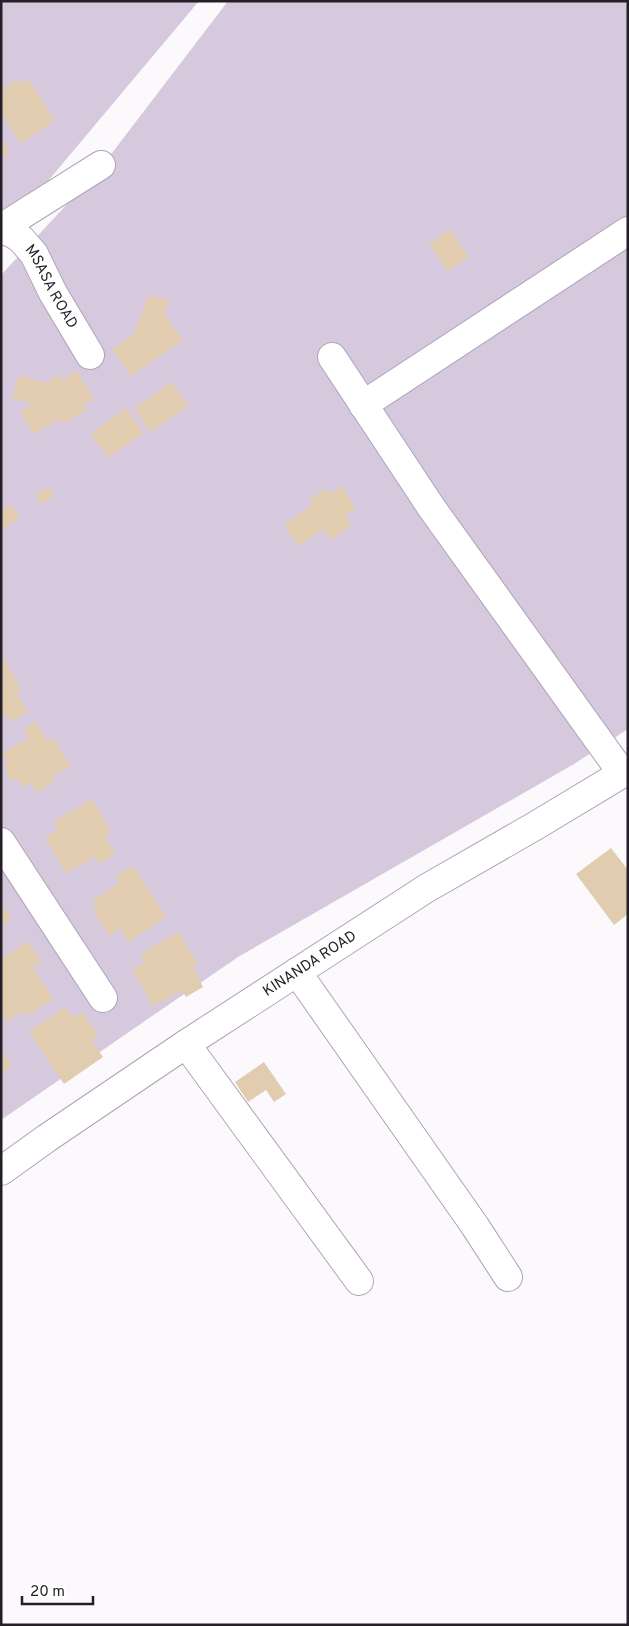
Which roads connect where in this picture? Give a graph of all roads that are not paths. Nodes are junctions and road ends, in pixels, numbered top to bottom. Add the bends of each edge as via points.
1 (101, 165) dead end
2 (1, 229) edge
3 (628, 231) edge
4 (90, 356) dead end
5 (332, 357) dead end
6 (364, 405) junction
7 (625, 771) edge
8 (1, 842) edge
9 (296, 972) junction
10 (103, 998) dead end
11 (186, 1044) junction
12 (1, 1171) edge
13 (508, 1277) dead end
14 (359, 1281) dead end

1 - 2 street
2 - 4 street, MSASA ROAD via 22,239 34,254
3 - 6 street
5 - 6 street
6 - 7 street via 431,507
7 - 9 street, KINANDA ROAD via 428,888
8 - 10 street
9 - 11 street, KINANDA ROAD
9 - 13 street
11 - 12 street, KINANDA ROAD
11 - 14 street

